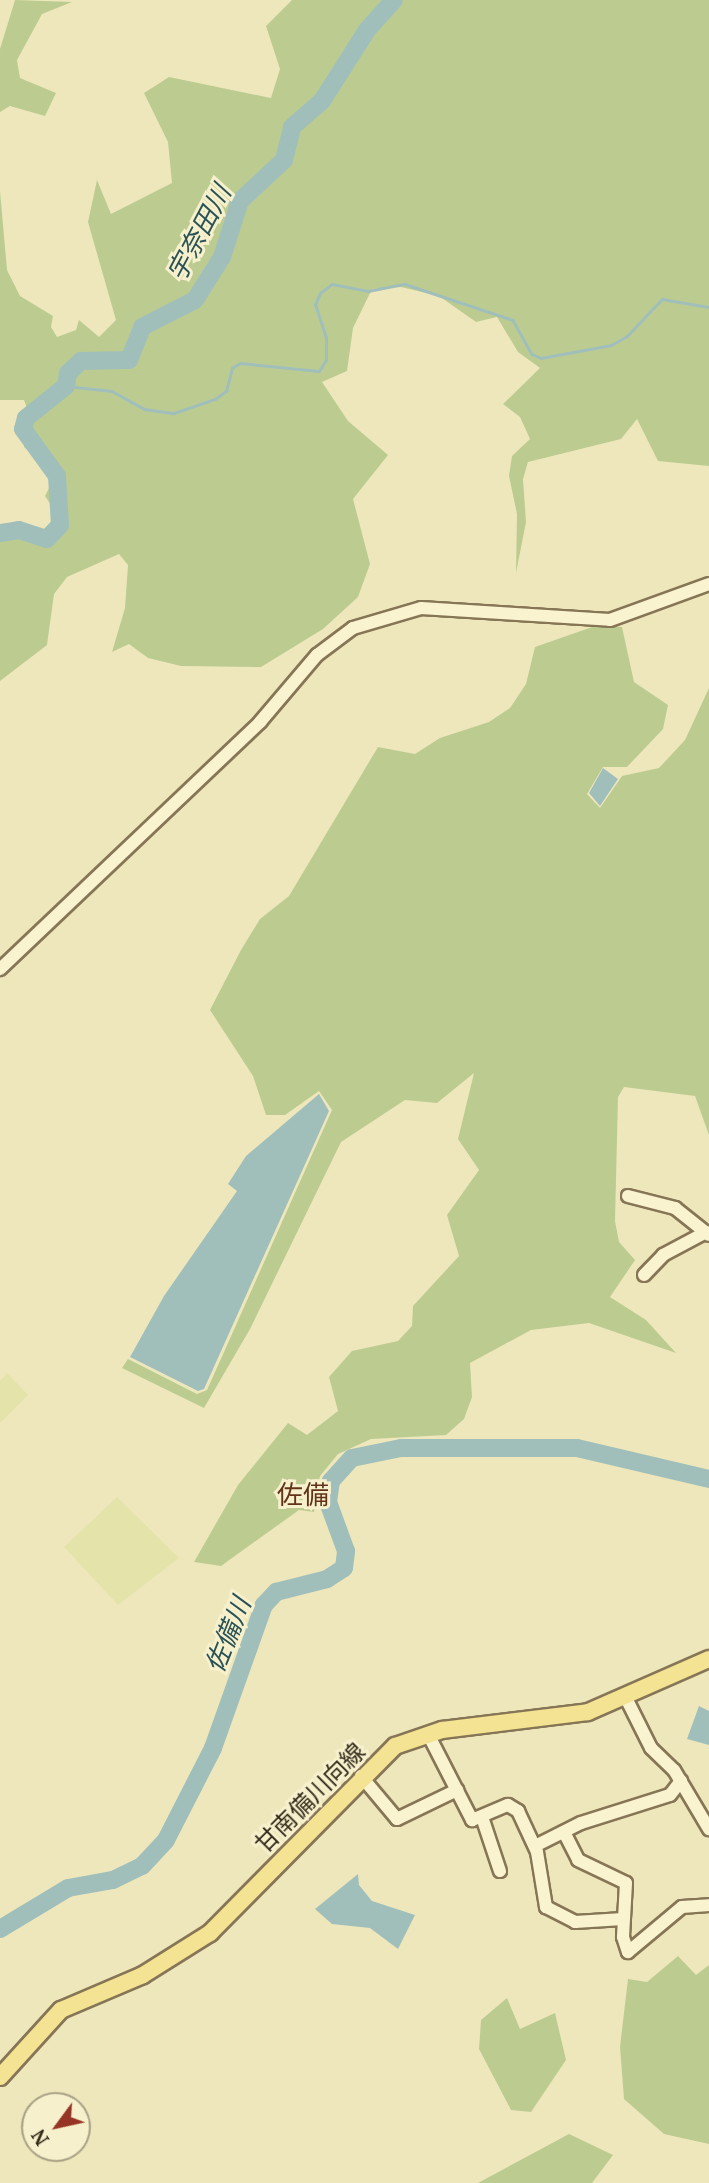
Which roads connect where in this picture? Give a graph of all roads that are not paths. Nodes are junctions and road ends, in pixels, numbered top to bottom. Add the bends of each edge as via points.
1 (709, 584) edge
2 (0, 969) edge
3 (628, 1196) dead end
4 (707, 1233) edge
5 (644, 1275) dead end
6 (709, 1659) edge
7 (625, 1696) junction
8 (428, 1734) junction
9 (361, 1776) junction
10 (681, 1781) junction
11 (457, 1790) junction
12 (482, 1817) junction
13 (709, 1829) edge
14 (564, 1832) junction
15 (535, 1846) junction
16 (500, 1871) dead end
17 (709, 1905) edge
18 (624, 1919) junction
19 (0, 2077) edge

1 - 2 street via 610,620 421,608 353,628 317,655 246,736
3 - 4 street via 675,1208
4 - 5 street via 663,1255
6 - 7 main road, 甘南備川向線
7 - 8 main road, 甘南備川向線 via 578,1714
7 - 10 street via 651,1748
8 - 9 main road, 甘南備川向線 via 395,1746
8 - 11 street
9 - 11 street via 397,1819
9 - 19 main road, 甘南備川向線 via 210,1933 143,1975 61,2010
10 - 13 street
10 - 14 street via 670,1795
11 - 12 street via 472,1820
12 - 15 street via 513,1807
12 - 16 street
14 - 15 street
14 - 18 street via 578,1860 626,1883 629,1898
15 - 18 street via 546,1907 575,1922
17 - 18 street via 682,1907 634,1952 624,1945

